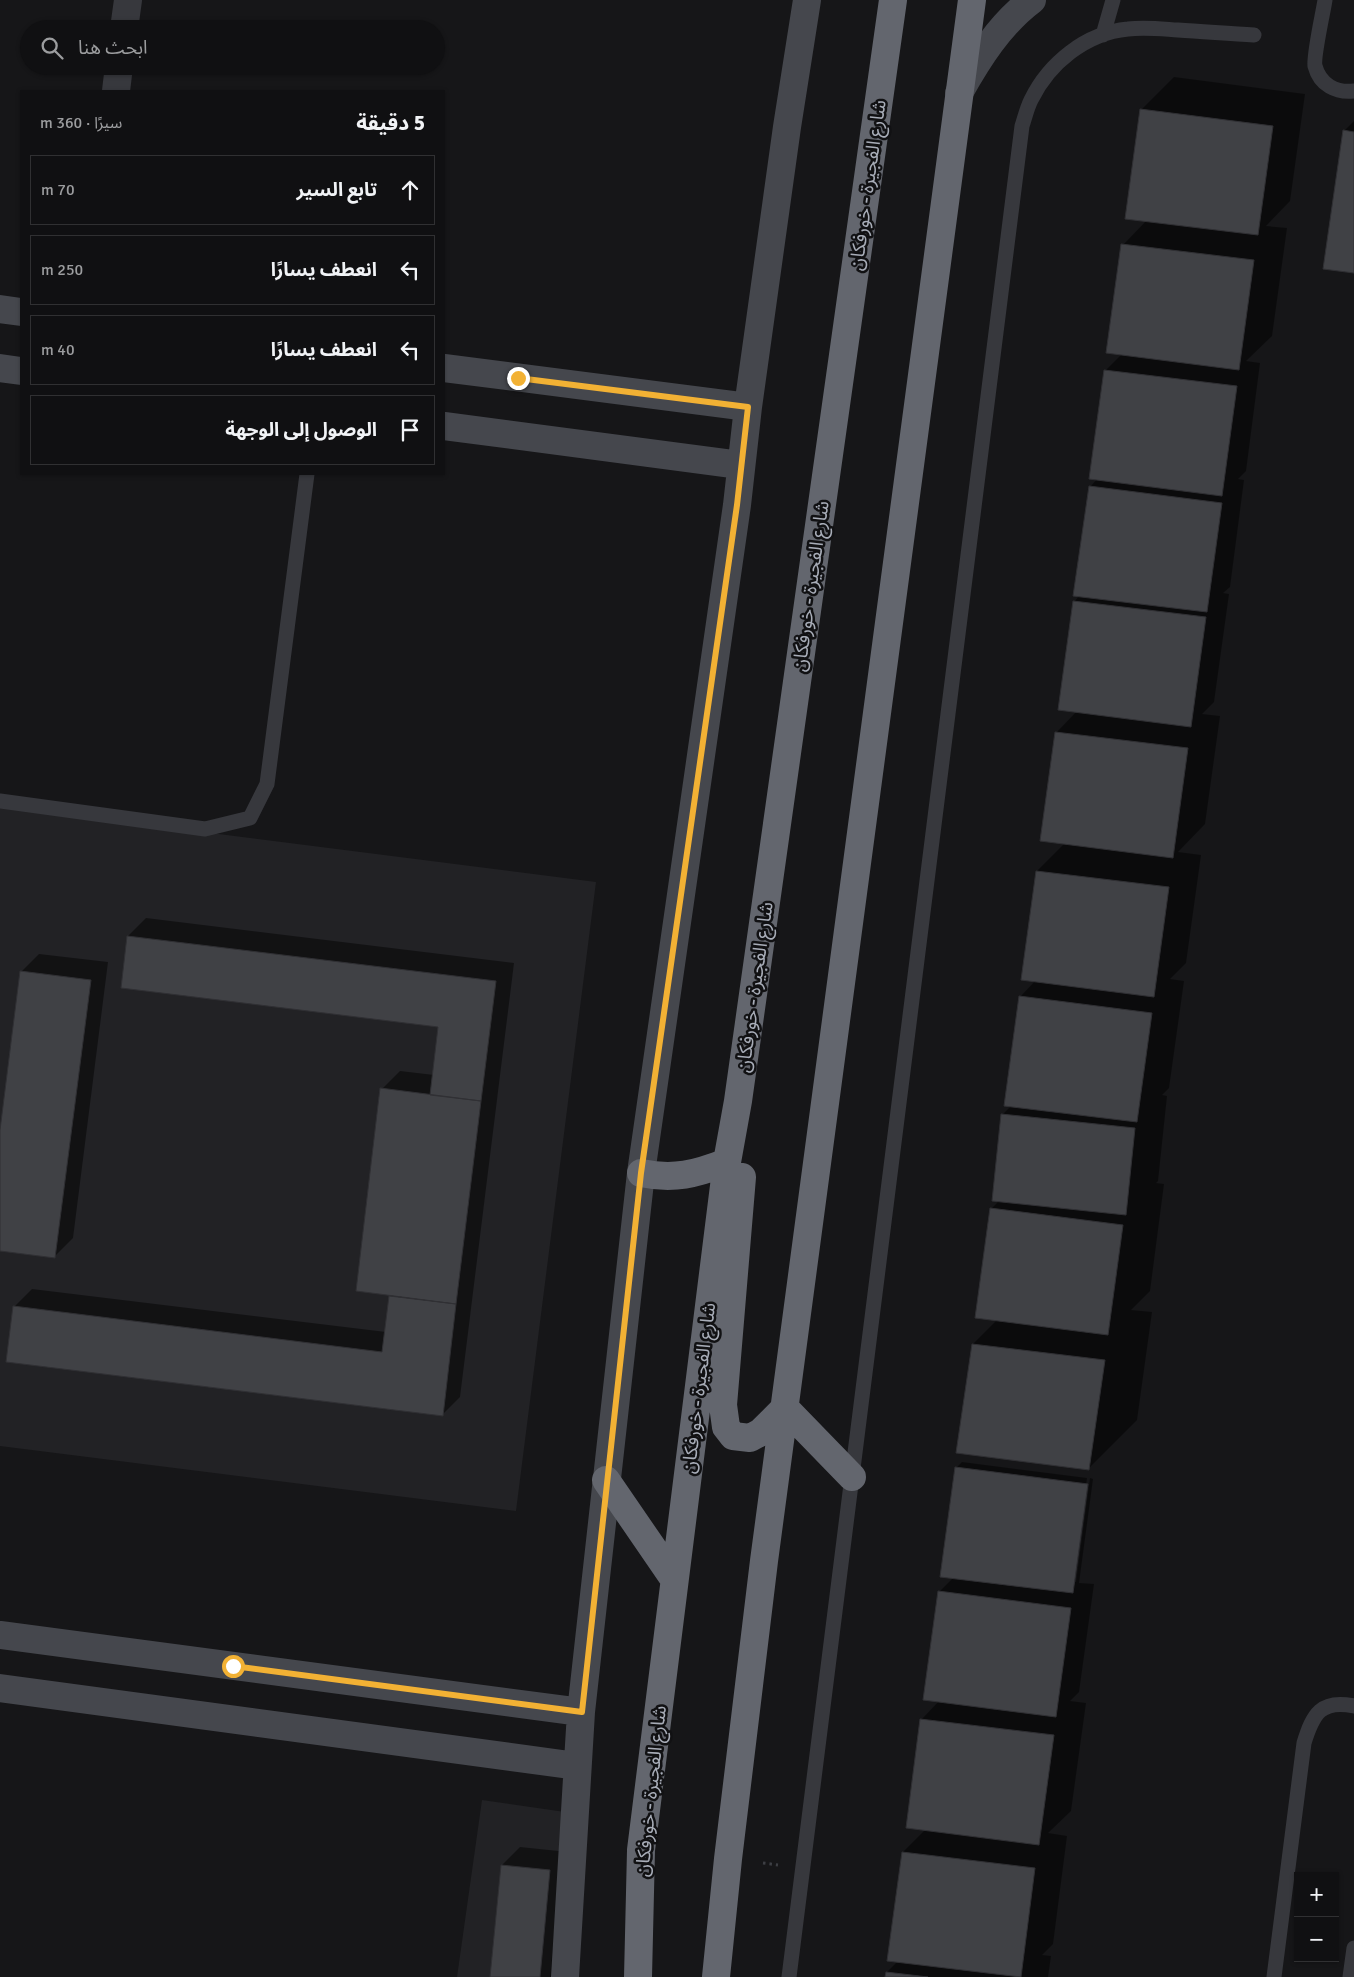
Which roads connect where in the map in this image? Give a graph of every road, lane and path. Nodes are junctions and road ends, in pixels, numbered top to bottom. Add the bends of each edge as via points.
1 (128, 0) edge
2 (807, 0) edge
3 (893, 0) edge
4 (972, 0) edge
5 (1032, 0) edge
6 (1113, 0) edge
7 (1325, 0) edge
8 (125, 20) edge
9 (1103, 35) junction
10 (1254, 35) dead end
11 (118, 75) edge
12 (116, 90) edge
13 (1354, 91) edge
14 (958, 97) junction
15 (0, 309) edge
16 (20, 312) edge
17 (0, 368) edge
18 (445, 368) edge
19 (20, 371) edge
20 (748, 407) junction
21 (445, 426) edge
22 (740, 465) junction
23 (307, 475) edge
24 (0, 801) edge
25 (738, 1101) junction
26 (727, 1162) junction
27 (641, 1173) junction
28 (785, 1408) junction
29 (852, 1477) junction
30 (606, 1480) junction
31 (674, 1579) junction
32 (0, 1635) edge
33 (0, 1688) edge
34 (1354, 1706) edge
35 (582, 1712) junction
36 (577, 1766) junction
37 (1354, 1948) edge
38 (565, 1977) edge
39 (638, 1977) edge
40 (716, 1977) edge
41 (789, 1977) edge
42 (1274, 1977) edge
43 (1350, 1977) edge

1 - 8 street
2 - 20 street
3 - 25 highway, شارع الفجيرة - خورفكان
4 - 14 highway
5 - 14 street via 999,32 976,62
6 - 9 lane
7 - 13 lane via 1315,65 1320,78 1330,88
9 - 10 lane via 1153,28
9 - 29 lane via 1080,45 1060,60 1030,101 1022,126
11 - 12 street
14 - 28 highway
15 - 16 street
17 - 19 street
18 - 20 street
20 - 22 street
21 - 22 street
22 - 27 street via 737,505
23 - 24 lane via 267,784 250,818 205,828
25 - 26 highway, شارع الفجيرة - خورفكان
25 - 28 highway via 743,1163 723,1405 726,1427 733,1436 750,1438
26 - 27 highway via 688,1175 672,1177
26 - 31 highway, شارع الفجيرة - خورفكان
27 - 30 street
28 - 29 highway
28 - 40 highway
29 - 41 lane
30 - 31 highway
30 - 35 street
31 - 39 highway, شارع الفجيرة - خورفكان via 641,1850
32 - 35 street
33 - 36 street
34 - 42 lane via 1342,1703 1322,1708 1310,1723 1304,1743
35 - 36 street
36 - 38 street
37 - 43 lane

